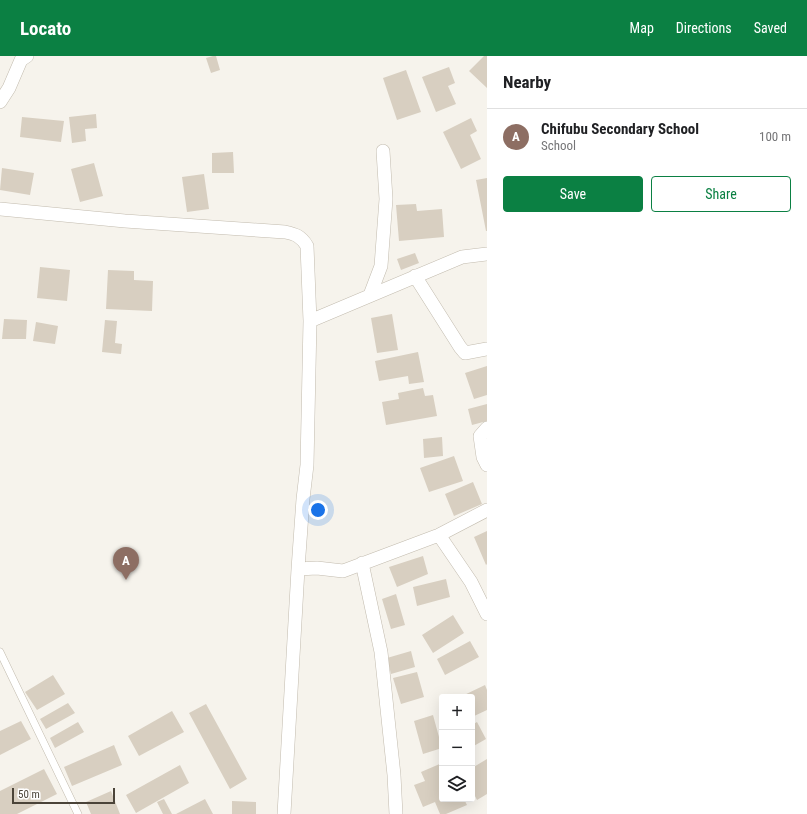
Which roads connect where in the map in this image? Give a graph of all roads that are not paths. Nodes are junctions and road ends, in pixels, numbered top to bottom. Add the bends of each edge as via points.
1 (21, 57) edge
2 (0, 102) edge
3 (383, 151) dead end
4 (0, 209) edge
5 (487, 254) edge
6 (415, 276) junction
7 (370, 295) junction
8 (310, 321) junction
9 (487, 349) edge
10 (487, 428) edge
11 (487, 465) edge
12 (487, 510) edge
13 (439, 535) junction
14 (362, 563) junction
15 (298, 569) junction
16 (487, 614) edge
17 (0, 652) edge
18 (78, 814) edge
19 (284, 814) edge
20 (396, 814) edge

1 - 2 street via 9,88
3 - 7 street via 386,199 381,266
4 - 8 street via 297,235 307,246
5 - 6 street via 462,258
6 - 7 street
6 - 9 street via 460,347 465,352
7 - 8 street
8 - 15 street via 307,465
10 - 11 street via 480,436 483,457
12 - 13 street
13 - 14 street
13 - 16 street via 471,582
14 - 15 street via 344,571
14 - 20 street via 381,652
15 - 19 street
17 - 18 lane

